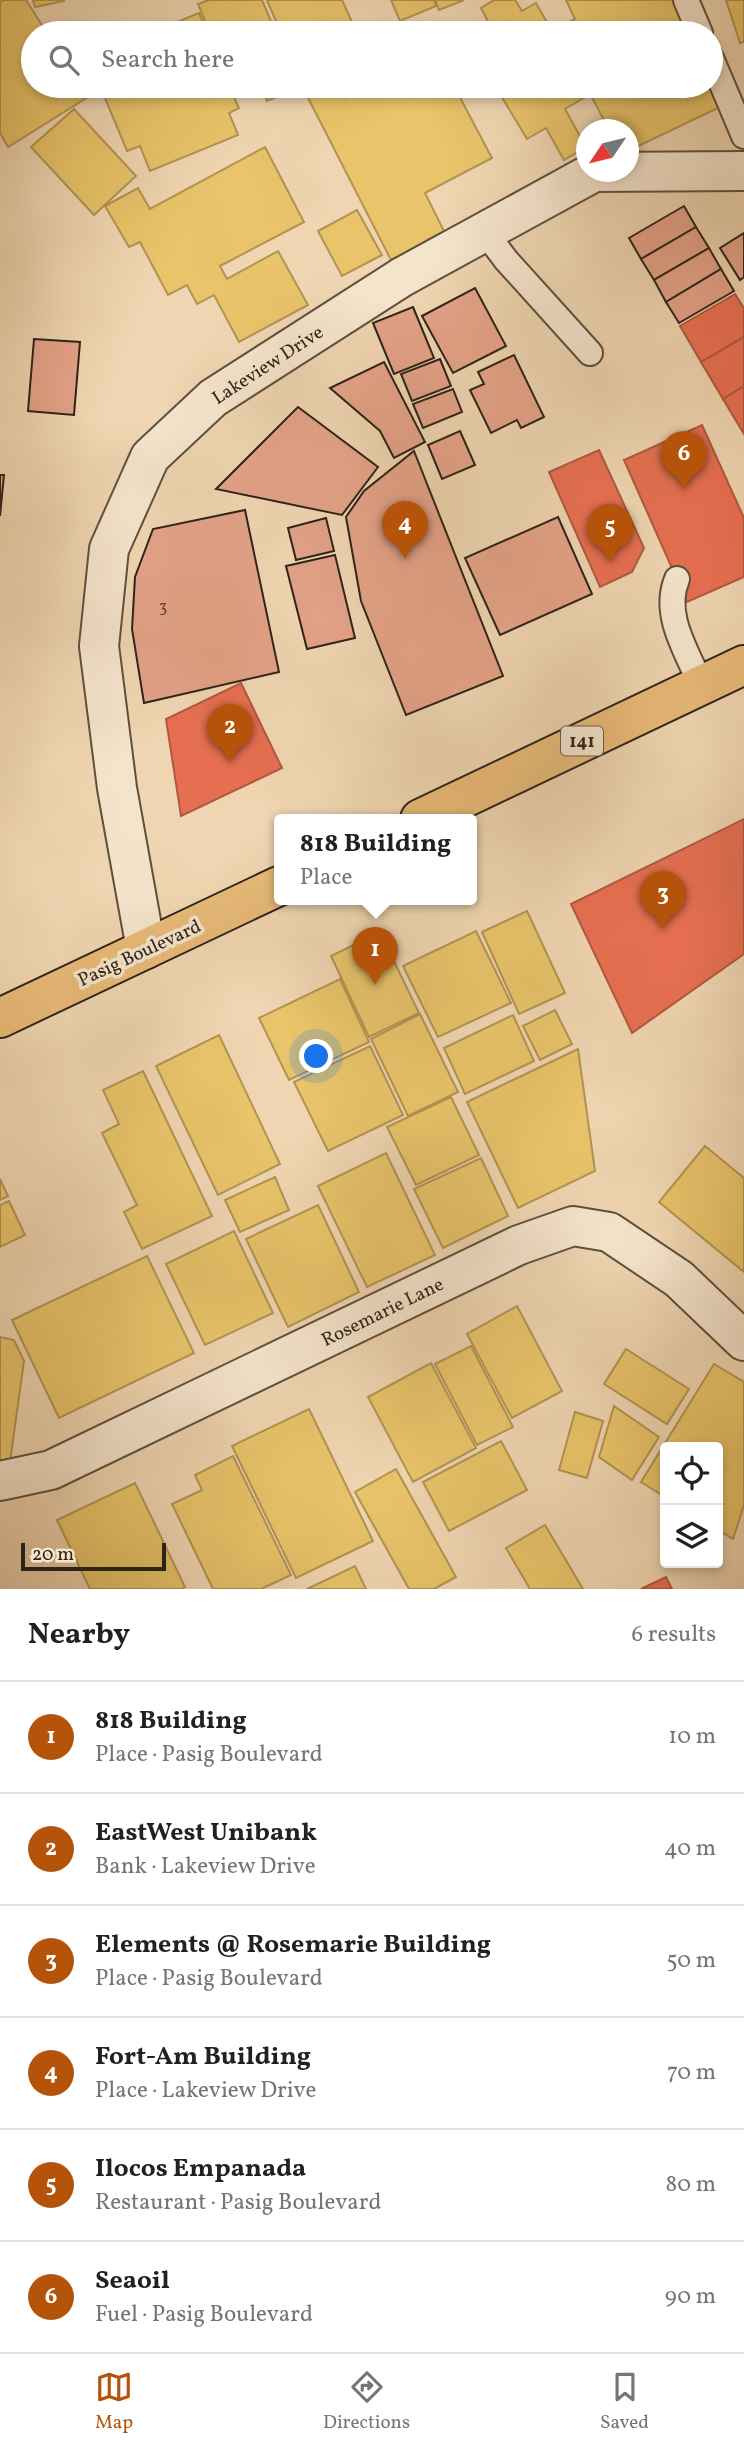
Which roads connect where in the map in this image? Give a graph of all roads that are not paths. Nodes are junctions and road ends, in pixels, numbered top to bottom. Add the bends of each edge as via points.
1 (686, 0) edge
2 (695, 21) edge
3 (723, 86) edge
4 (744, 136) edge
5 (744, 171) edge
6 (485, 232) junction
7 (590, 353) dead end
8 (677, 579) dead end
9 (741, 672) edge
10 (701, 685) junction
11 (430, 814) edge
12 (274, 888) edge
13 (146, 949) junction
14 (0, 1018) edge
15 (744, 1341) edge
16 (0, 1481) edge

1 - 2 lane
3 - 4 lane
5 - 6 street, Lakeview Drive via 594,172
6 - 7 lane
6 - 13 street, Lakeview Drive via 402,277 213,398 150,457 109,549 99,646 117,788
8 - 10 lane via 672,618
9 - 10 main road, 141
10 - 11 main road, 141
12 - 13 main road, Pasig Boulevard
13 - 14 main road, Pasig Boulevard
15 - 16 street, Rosemarie Lane via 679,1279 609,1232 573,1226 519,1245 51,1470

